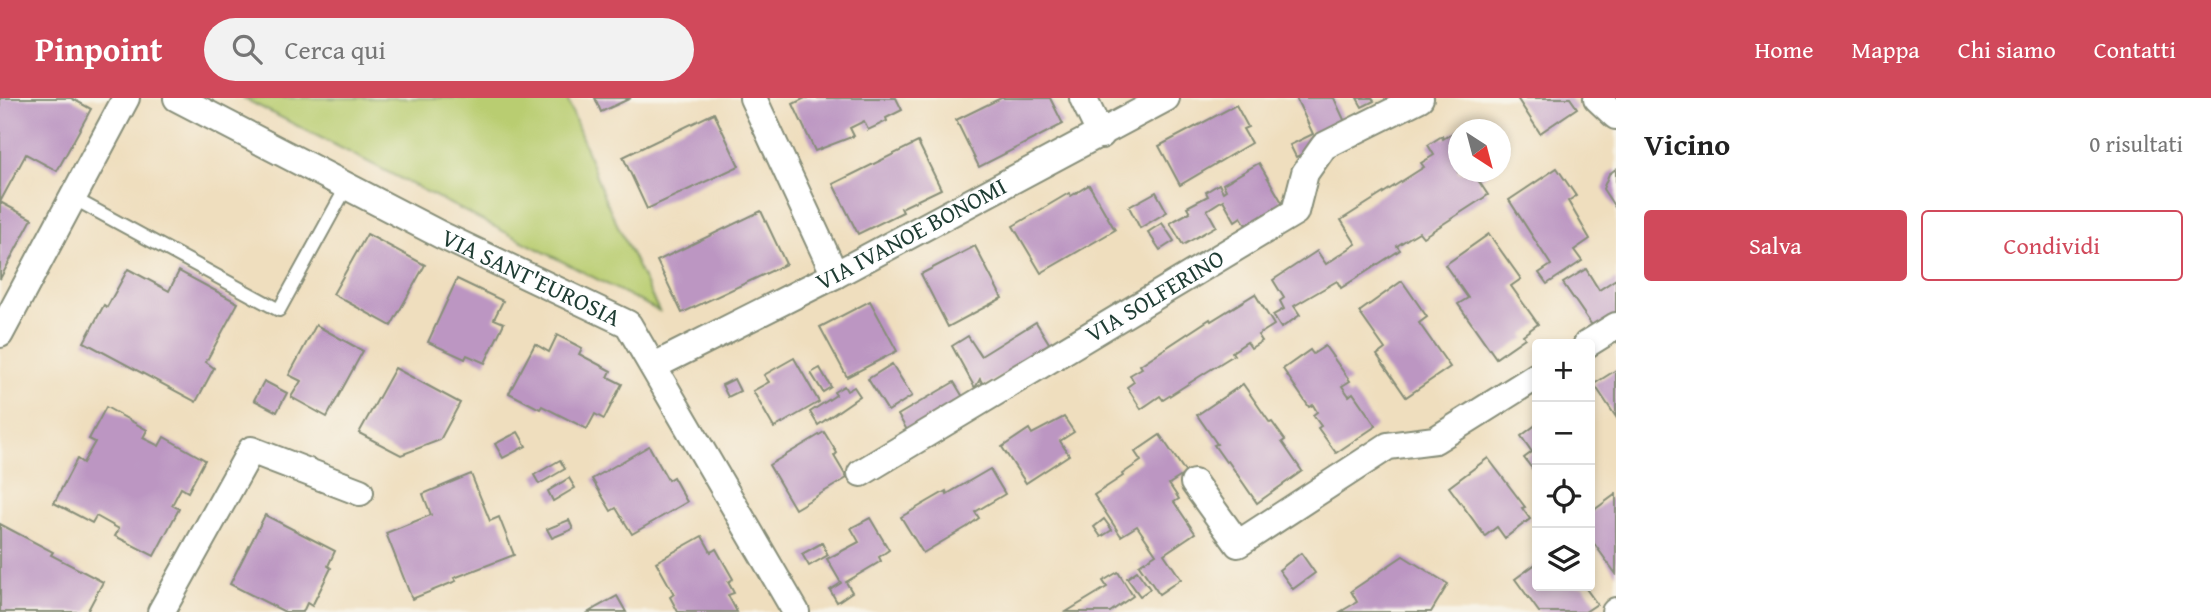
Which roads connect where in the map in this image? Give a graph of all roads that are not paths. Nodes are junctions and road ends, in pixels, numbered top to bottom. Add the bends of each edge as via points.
1 (126, 98) edge
2 (177, 98) edge
3 (753, 98) edge
4 (1083, 98) edge
5 (1166, 98) edge
6 (1420, 98) edge
7 (1597, 98) edge
8 (1616, 116) edge
9 (1101, 135) junction
10 (347, 186) junction
11 (72, 198) junction
12 (835, 275) junction
13 (1616, 326) edge
14 (0, 334) edge
15 (1595, 339) edge
16 (654, 366) junction
17 (1532, 379) edge
18 (861, 473) dead end
19 (1194, 483) dead end
20 (360, 492) dead end
21 (161, 612) edge
22 (796, 612) edge

1 - 11 street
2 - 10 street, VIA SANT'EUROSIA
3 - 12 street
4 - 9 street
5 - 9 street, VIA IVANOE BONOMI
6 - 18 street, VIA SOLFERINO via 1324,146 1305,173 1295,212
7 - 8 street
9 - 12 street, VIA IVANOE BONOMI
10 - 11 lane via 279,310
10 - 16 street, VIA SANT'EUROSIA via 628,324
11 - 14 street
12 - 16 street, VIA IVANOE BONOMI
13 - 15 street
16 - 22 street, VIA SANT'EUROSIA
17 - 19 street via 1435,440 1388,446 1238,544
20 - 21 street via 251,450

